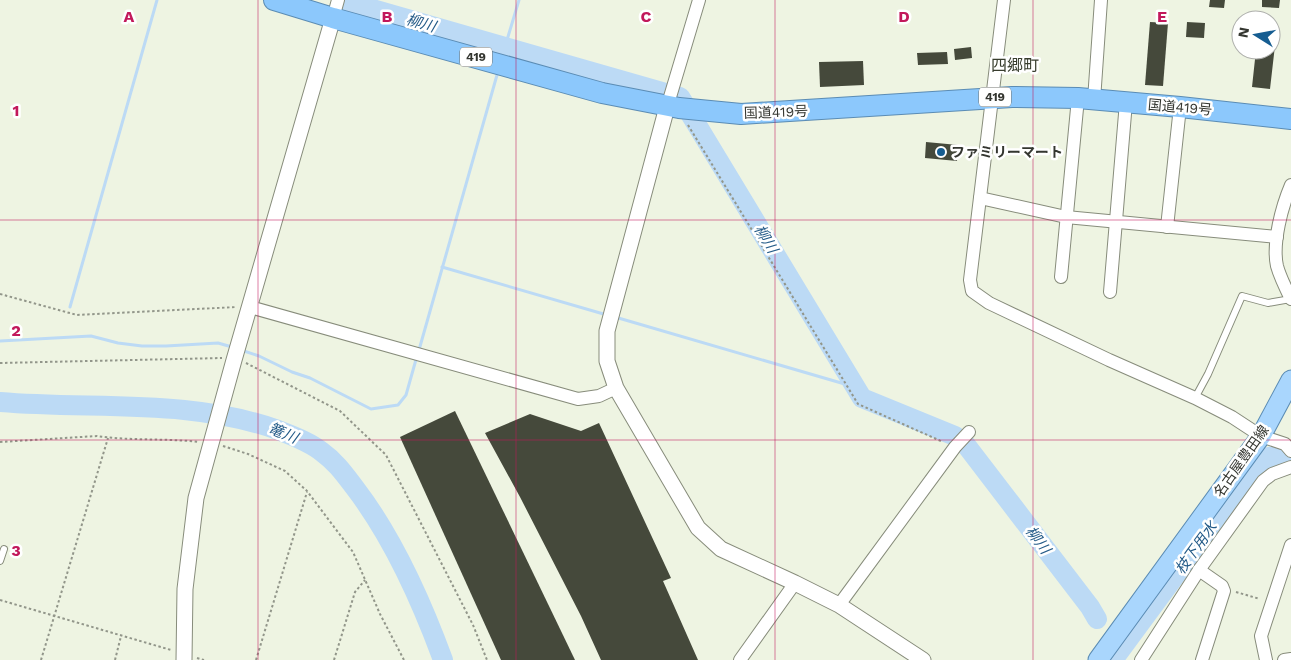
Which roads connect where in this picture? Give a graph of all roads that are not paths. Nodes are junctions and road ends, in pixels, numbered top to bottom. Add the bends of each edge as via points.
1 (274, 0) edge
2 (699, 0) edge
3 (1004, 0) edge
4 (1101, 0) edge
5 (336, 9) edge
6 (993, 98) junction
7 (1086, 99) junction
8 (1126, 102) junction
9 (673, 103) junction
10 (1180, 107) junction
11 (1291, 119) edge
12 (1291, 185) edge
13 (980, 198) junction
14 (1066, 217) junction
15 (1116, 223) junction
16 (1167, 227) junction
17 (1277, 237) junction
18 (1061, 277) dead end
19 (1110, 292) dead end
20 (1291, 298) edge
21 (250, 307) junction
22 (1291, 380) edge
23 (616, 388) junction
24 (1195, 398) junction
25 (969, 432) dead end
26 (1261, 436) junction
27 (1288, 446) edge
28 (1291, 467) edge
29 (1291, 545) edge
30 (4, 549) dead end
31 (0, 561) edge
32 (1199, 570) junction
33 (795, 582) junction
34 (1285, 583) edge
35 (839, 605) junction
36 (184, 657) edge
37 (1291, 659) edge
38 (740, 660) edge
39 (923, 660) edge
40 (1098, 660) edge
41 (1141, 660) edge
42 (1202, 660) edge
43 (1266, 660) edge
44 (1284, 660) edge

1 - 5 highway, 国道419号 / 419
2 - 9 street
3 - 6 street
4 - 7 street
5 - 9 highway, 国道419号 / 419 via 602,93
5 - 21 street
6 - 7 highway, 国道419号 / 419
6 - 9 highway, 国道419号 / 419 via 741,114 700,110
6 - 13 street
7 - 8 highway, 国道419号 / 419
7 - 14 street
8 - 10 highway, 国道419号 / 419
8 - 15 street
9 - 23 street via 607,331 607,361
10 - 11 highway, 国道419号 / 419
10 - 16 street
12 - 17 street
13 - 14 street
13 - 24 street via 970,280 975,294
14 - 15 street
14 - 18 street
15 - 16 street
15 - 19 street
16 - 17 street
17 - 20 street via 1277,265
20 - 24 lane via 1268,302 1242,296
21 - 23 street via 578,399 599,396
21 - 36 street via 196,498 185,589
22 - 26 main road, 名古屋豊田線
23 - 33 street via 698,528 721,549
24 - 26 street
25 - 35 street via 955,446
26 - 27 street
26 - 40 main road, 名古屋豊田線
28 - 32 street via 1263,481
29 - 34 street
30 - 31 lane
32 - 41 street
32 - 42 street via 1222,586 1224,592
33 - 35 street
33 - 38 street
34 - 43 street via 1272,603 1261,636
35 - 39 street
37 - 44 street

